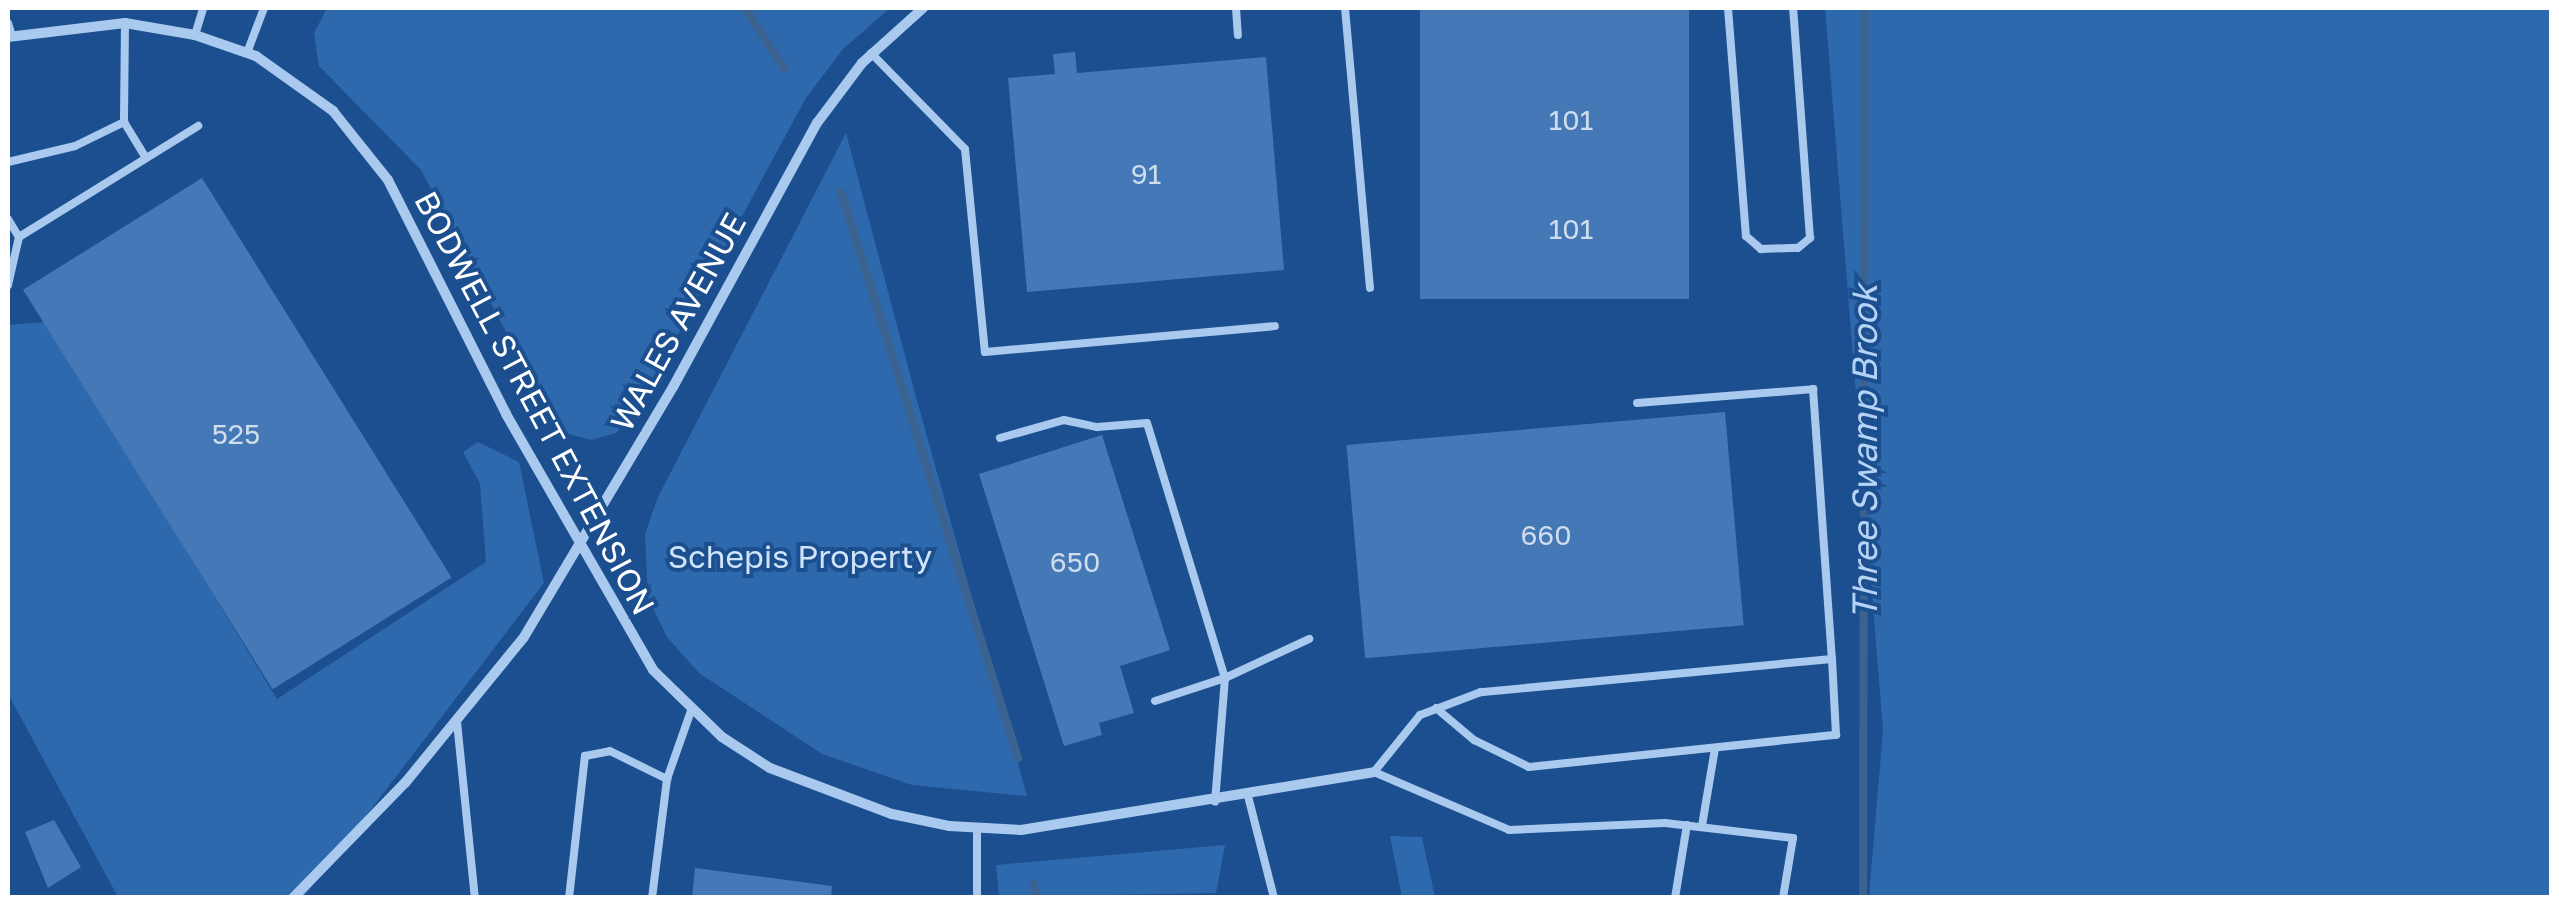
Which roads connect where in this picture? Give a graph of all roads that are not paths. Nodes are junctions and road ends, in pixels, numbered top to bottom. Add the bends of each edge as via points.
1 (203, 8) edge
2 (264, 8) edge
3 (924, 8) edge
4 (1236, 8) edge
5 (1345, 8) edge
6 (1728, 8) edge
7 (1793, 8) edge
8 (8, 23) edge
9 (124, 23) junction
10 (194, 34) junction
11 (1238, 35) dead end
12 (10, 37) edge
13 (247, 52) junction
14 (872, 53) junction
15 (124, 122) junction
16 (198, 126) dead end
17 (146, 158) junction
18 (8, 162) edge
19 (8, 219) edge
20 (19, 237) junction
21 (8, 285) edge
22 (1370, 288) dead end
23 (1275, 326) dead end
24 (1637, 402) dead end
25 (1000, 438) dead end
26 (582, 546) junction
27 (1309, 638) dead end
28 (1832, 659) junction
29 (1224, 678) junction
30 (1154, 701) dead end
31 (1436, 708) junction
32 (691, 711) junction
33 (457, 722) junction
34 (1715, 748) junction
35 (1374, 772) junction
36 (667, 779) junction
37 (1248, 796) junction
38 (1215, 802) junction
39 (1687, 825) junction
40 (1702, 826) junction
41 (978, 829) junction
42 (292, 898) edge
43 (474, 898) edge
44 (569, 898) edge
45 (652, 898) edge
46 (977, 898) edge
47 (1274, 898) edge
48 (1675, 898) edge
49 (1783, 898) edge

1 - 10 lane
2 - 13 lane
3 - 14 street, WALES AVENUE
4 - 11 lane
5 - 22 lane
6 - 7 lane via 1746,236 1761,249 1798,248 1810,238
8 - 12 lane
9 - 10 street, BODWELL STREET EXTENSION
9 - 12 street, BODWELL STREET EXTENSION
9 - 15 lane
10 - 13 street, BODWELL STREET EXTENSION
13 - 26 street, BODWELL STREET EXTENSION via 332,111 375,160
14 - 23 lane via 965,149 986,352
14 - 26 street, WALES AVENUE via 816,123
15 - 17 lane
15 - 18 lane via 75,146
16 - 17 lane
17 - 20 lane
19 - 20 lane
20 - 21 lane
24 - 28 lane via 1813,389
25 - 29 lane via 1064,420 1097,427 1147,423
26 - 32 street, BODWELL STREET EXTENSION via 652,670
26 - 33 street, WALES AVENUE via 524,637
27 - 29 lane
28 - 31 lane via 1507,689
28 - 34 lane via 1836,735
29 - 30 lane
29 - 38 lane
31 - 34 lane via 1474,740 1529,767
31 - 35 lane via 1395,741
32 - 36 lane
32 - 41 street, BODWELL STREET EXTENSION via 804,785 892,814
33 - 42 street, WALES AVENUE
33 - 43 lane
34 - 40 lane
35 - 37 street, BODWELL STREET EXTENSION
35 - 39 lane via 1509,830
36 - 44 lane via 610,750 586,756
36 - 45 lane
37 - 38 street, BODWELL STREET EXTENSION
37 - 47 lane
38 - 41 street, BODWELL STREET EXTENSION via 1086,824
39 - 40 lane
39 - 48 lane
40 - 49 lane via 1793,838
41 - 46 lane

